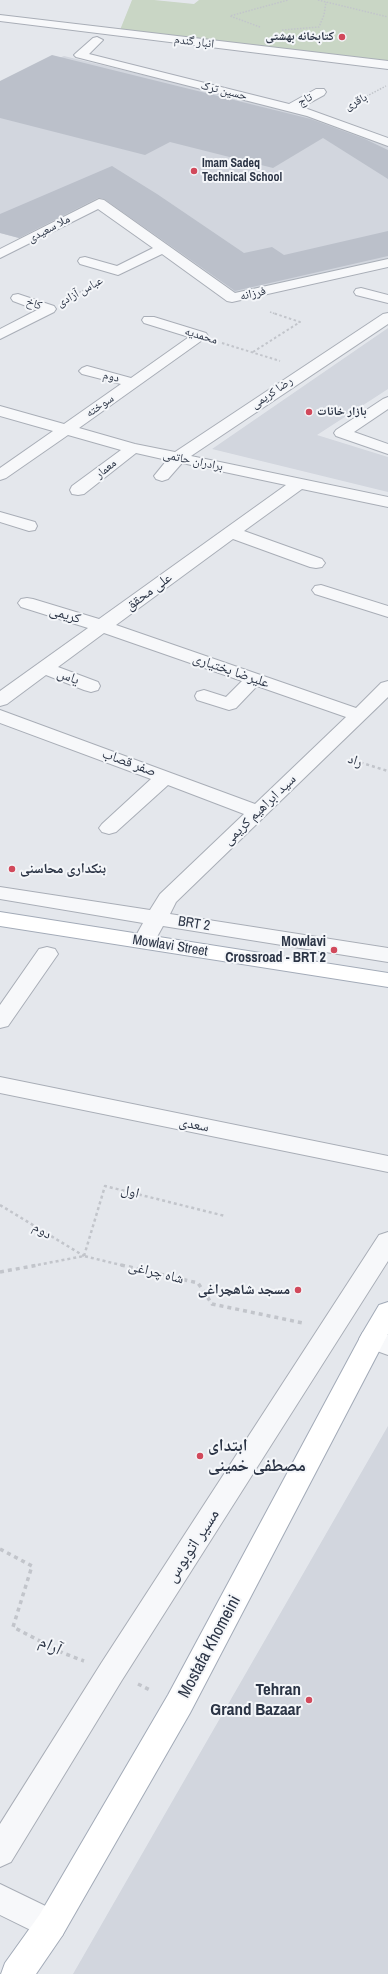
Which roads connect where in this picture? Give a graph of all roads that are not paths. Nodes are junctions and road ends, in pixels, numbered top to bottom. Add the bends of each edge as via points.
1 (0, 18) edge
2 (0, 28) edge
3 (158, 37) junction
4 (97, 40) junction
5 (148, 46) junction
6 (388, 65) edge
7 (388, 75) edge
8 (320, 92) dead end
9 (291, 108) junction
10 (388, 142) edge
11 (99, 203) joint
12 (0, 242) edge
13 (14, 247) junction
14 (162, 249) junction
15 (0, 254) edge
16 (84, 261) dead end
17 (388, 263) edge
18 (361, 292) dead end
19 (18, 298) dead end
20 (388, 299) edge
21 (50, 309) joint
22 (388, 317) edge
23 (149, 320) dead end
24 (3, 331) edge
25 (201, 336) joint
26 (87, 371) dead end
27 (134, 383) junction
28 (388, 402) edge
29 (0, 411) edge
30 (66, 429) junction
31 (133, 448) junction
32 (388, 449) edge
33 (178, 458) junction
34 (0, 475) edge
35 (162, 476) dead end
36 (298, 484) junction
37 (78, 490) dead end
38 (388, 502) edge
39 (0, 517) edge
40 (29, 526) dead end
41 (232, 533) junction
42 (316, 563) dead end
43 (321, 590) dead end
44 (28, 603) dead end
45 (388, 612) edge
46 (102, 626) junction
47 (44, 668) junction
48 (254, 679) junction
49 (91, 686) dead end
50 (388, 687) edge
51 (204, 696) dead end
52 (0, 700) edge
53 (359, 715) junction
54 (0, 716) edge
55 (165, 777) junction
56 (258, 812) junction
57 (109, 828) dead end
58 (0, 893) edge
59 (156, 918) junction
60 (0, 919) edge
61 (144, 941) junction
62 (47, 954) dead end
63 (388, 955) edge
64 (388, 980) edge
65 (0, 1021) edge
66 (0, 1085) edge
67 (388, 1164) edge
68 (388, 1241) edge
69 (388, 1312) edge
70 (380, 1342) edge
71 (0, 1852) edge
72 (0, 1899) edge
73 (51, 1925) junction
74 (17, 1974) edge

1 - 3 street, انبار گندم
2 - 4 street, انبار گندم
3 - 5 street
3 - 6 street, انبار گندم
4 - 5 street, انبار گندم
4 - 9 street, حسین ترک via 80,55
5 - 7 street, انبار گندم
8 - 9 street, تاج
9 - 10 street, حسین ترک
11 - 13 street, ملا سعیدی
11 - 14 street, فرزانه
12 - 13 street
13 - 15 street, ملا سعیدی
14 - 16 street, عباس آزادی via 118,271
14 - 17 street, فرزانه via 232,298
18 - 20 street
19 - 21 street, کاخ
21 - 24 street, عباس آزادی
22 - 33 street, رضا کریمی
23 - 25 street, محمدیه
25 - 27 street, سوخته
26 - 27 street, دوم
27 - 30 street, سوخته
28 - 32 street via 342,433
29 - 30 street, برادران حاتمی
30 - 31 street, برادران حاتمی
30 - 34 street, سوخته
31 - 33 street, برادران حاتمی
31 - 37 street, معمار
33 - 35 street, رضا کریمی
33 - 36 street, برادران حاتمی
36 - 38 street, برادران حاتمی
36 - 41 street, علی محقق
39 - 40 street
41 - 42 street
41 - 46 street, علی محقق
43 - 45 street
44 - 46 street, کریمی
46 - 47 street, علی محقق
46 - 48 street, علیرضا بختیاری
47 - 49 street, یاس
47 - 52 street, علی محقق
48 - 51 street via 229,704
48 - 53 street, علیرضا بختیاری
50 - 53 street, سید ابراهیم کریمی
53 - 56 street, سید ابراهیم کریمی
54 - 55 street, صفر قصاب
55 - 56 street, صفر قصاب
55 - 57 street
56 - 59 street, سید ابراهیم کریمی via 167,899
58 - 59 street, BRT 2
59 - 61 street, سید ابراهیم کریمی
59 - 63 street, BRT 2
60 - 61 main road, Mowlavi Street
61 - 64 main road, Mowlavi Street
62 - 65 street
66 - 67 street, سعدی
68 - 71 street, مسیر اتوبوس via 112,1671
69 - 70 main road, Mostafa Khomeini
70 - 73 main road, Mostafa Khomeini via 179,1704
72 - 73 street
73 - 74 main road, Mostafa Khomeini

